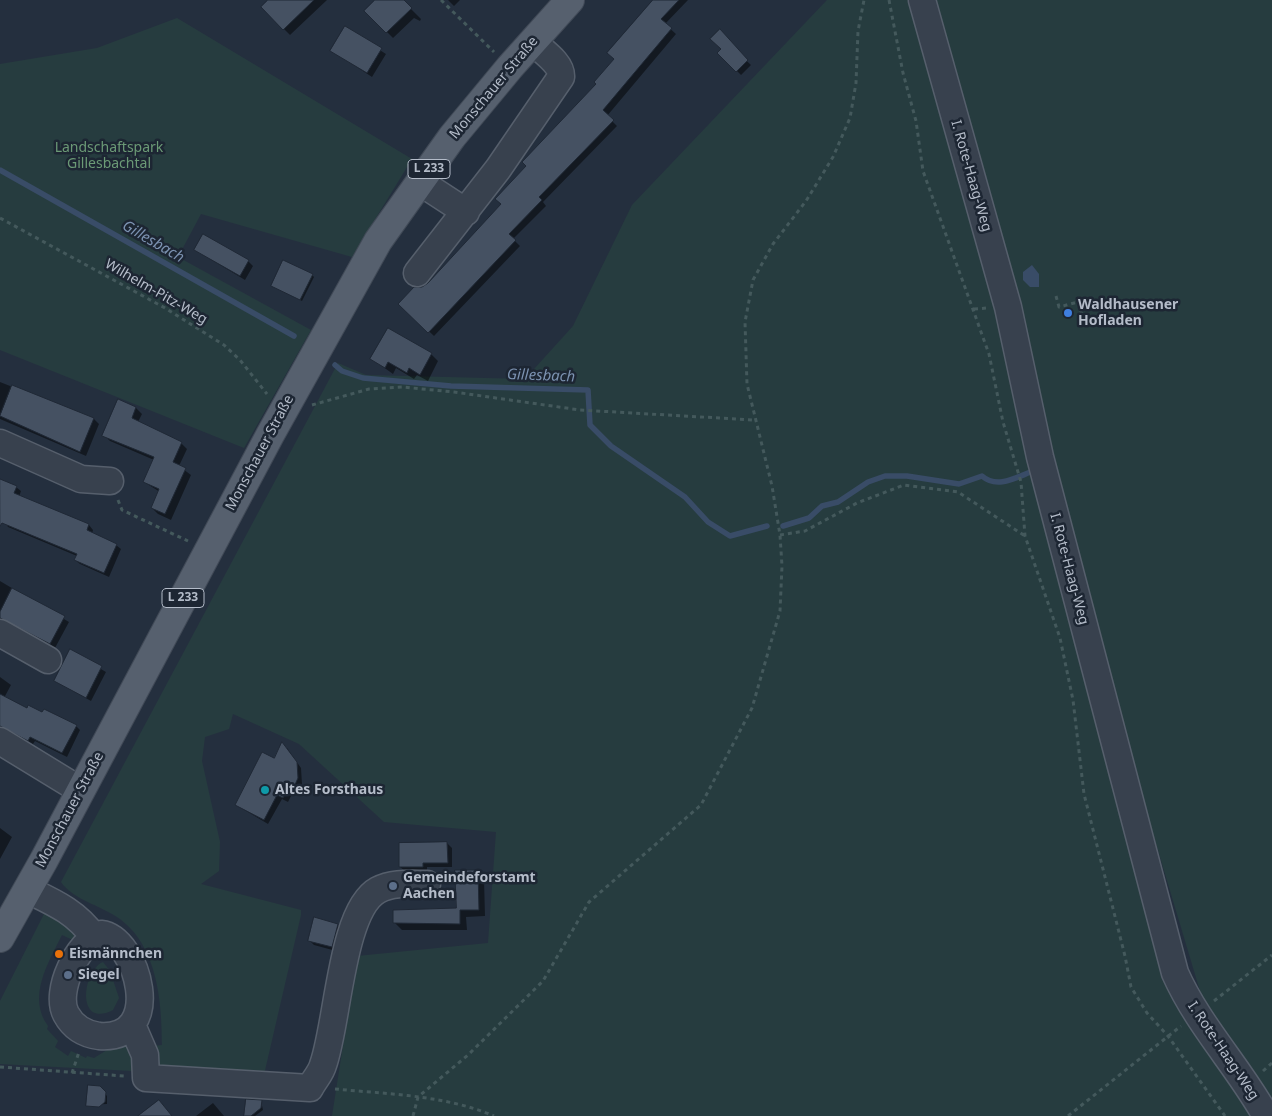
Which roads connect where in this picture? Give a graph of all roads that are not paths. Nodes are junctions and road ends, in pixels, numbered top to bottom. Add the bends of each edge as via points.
1 (570, 0) edge
2 (922, 0) edge
3 (533, 42) junction
4 (420, 182) junction
5 (466, 212) junction
6 (417, 273) dead end
7 (0, 444) edge
8 (110, 481) road end
9 (0, 633) edge
10 (48, 660) dead end
11 (0, 742) edge
12 (80, 790) junction
13 (427, 884) dead end
14 (28, 890) junction
15 (94, 937) junction
16 (0, 938) edge
17 (132, 1025) junction
18 (1266, 1116) edge

1 - 3 main road, Monschauer Straße / L 233
2 - 18 street, I. Rote-Haag-Weg via 1008,307 1040,457 1175,973 1196,1015 1247,1083
3 - 4 main road, Monschauer Straße / L 233 via 452,137
3 - 5 street via 557,65 562,72 561,77
4 - 5 street
4 - 12 main road, Monschauer Straße / L 233 via 378,241 297,406
5 - 6 street
7 - 8 street via 81,479
9 - 10 street
11 - 12 street
12 - 14 main road, Monschauer Straße / L 233
13 - 17 street via 395,884 378,890 363,904 353,926 323,1066 310,1088 146,1078 145,1055
14 - 15 street via 60,905 82,921
14 - 16 main road, Monschauer Straße / L 233
15 - 17 street via 109,935 116,940 132,966 141,1000
15 - 17 street via 86,943 63,987 65,1012 79,1030 97,1036 119,1033

